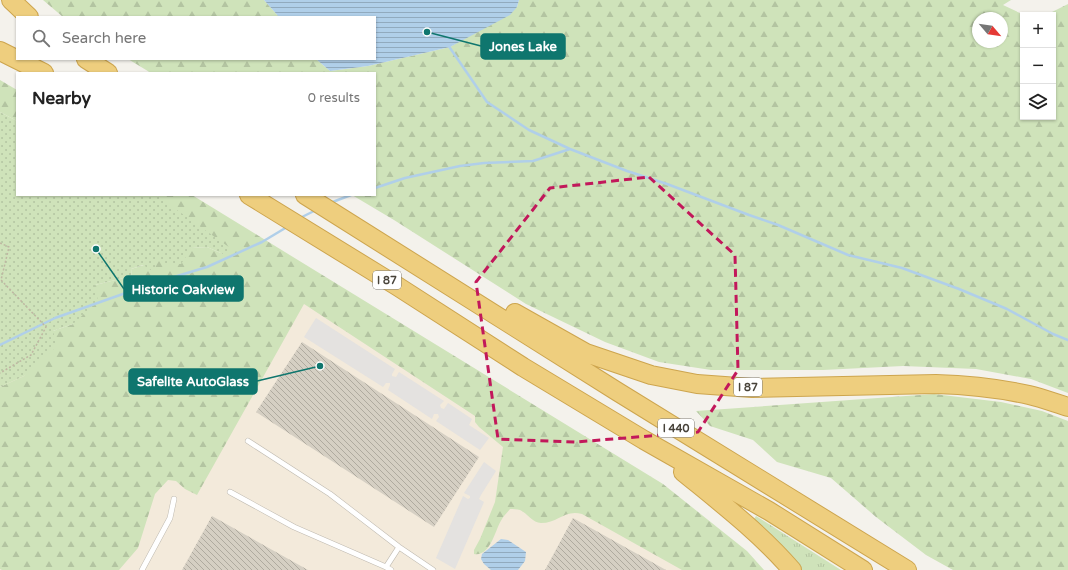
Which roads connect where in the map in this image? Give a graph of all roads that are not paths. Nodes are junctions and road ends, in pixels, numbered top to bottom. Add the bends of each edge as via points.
1 (11, 0) edge
2 (0, 6) edge
3 (16, 16) edge
4 (28, 16) edge
5 (0, 39) edge
6 (16, 48) edge
7 (0, 51) edge
8 (16, 59) edge
9 (18, 60) edge
10 (35, 60) edge
11 (88, 60) edge
12 (42, 72) edge
13 (54, 72) edge
14 (106, 72) edge
15 (251, 196) edge
16 (307, 196) edge
17 (447, 284) junction
18 (1068, 407) edge
19 (644, 440) junction
20 (248, 441) dead end
21 (230, 492) dead end
22 (174, 499) dead end
23 (399, 547) junction
24 (389, 569) edge
25 (142, 570) edge
26 (433, 570) edge
27 (792, 570) edge
28 (863, 570) edge
29 (907, 570) edge

1 - 4 highway
2 - 3 highway
5 - 6 highway
7 - 8 highway
9 - 12 highway
10 - 13 highway
11 - 14 highway
15 - 19 highway, I 87
16 - 17 highway, I 87
17 - 18 highway, I 87 via 483,296 586,353 651,375 697,384 752,388 966,385 1031,395
17 - 29 highway, I 440
19 - 27 highway, I 87 via 745,522
19 - 28 highway, I 440 via 769,511
20 - 23 lane via 330,494
21 - 24 lane via 294,527
22 - 25 lane via 170,518
23 - 24 lane
23 - 26 lane

